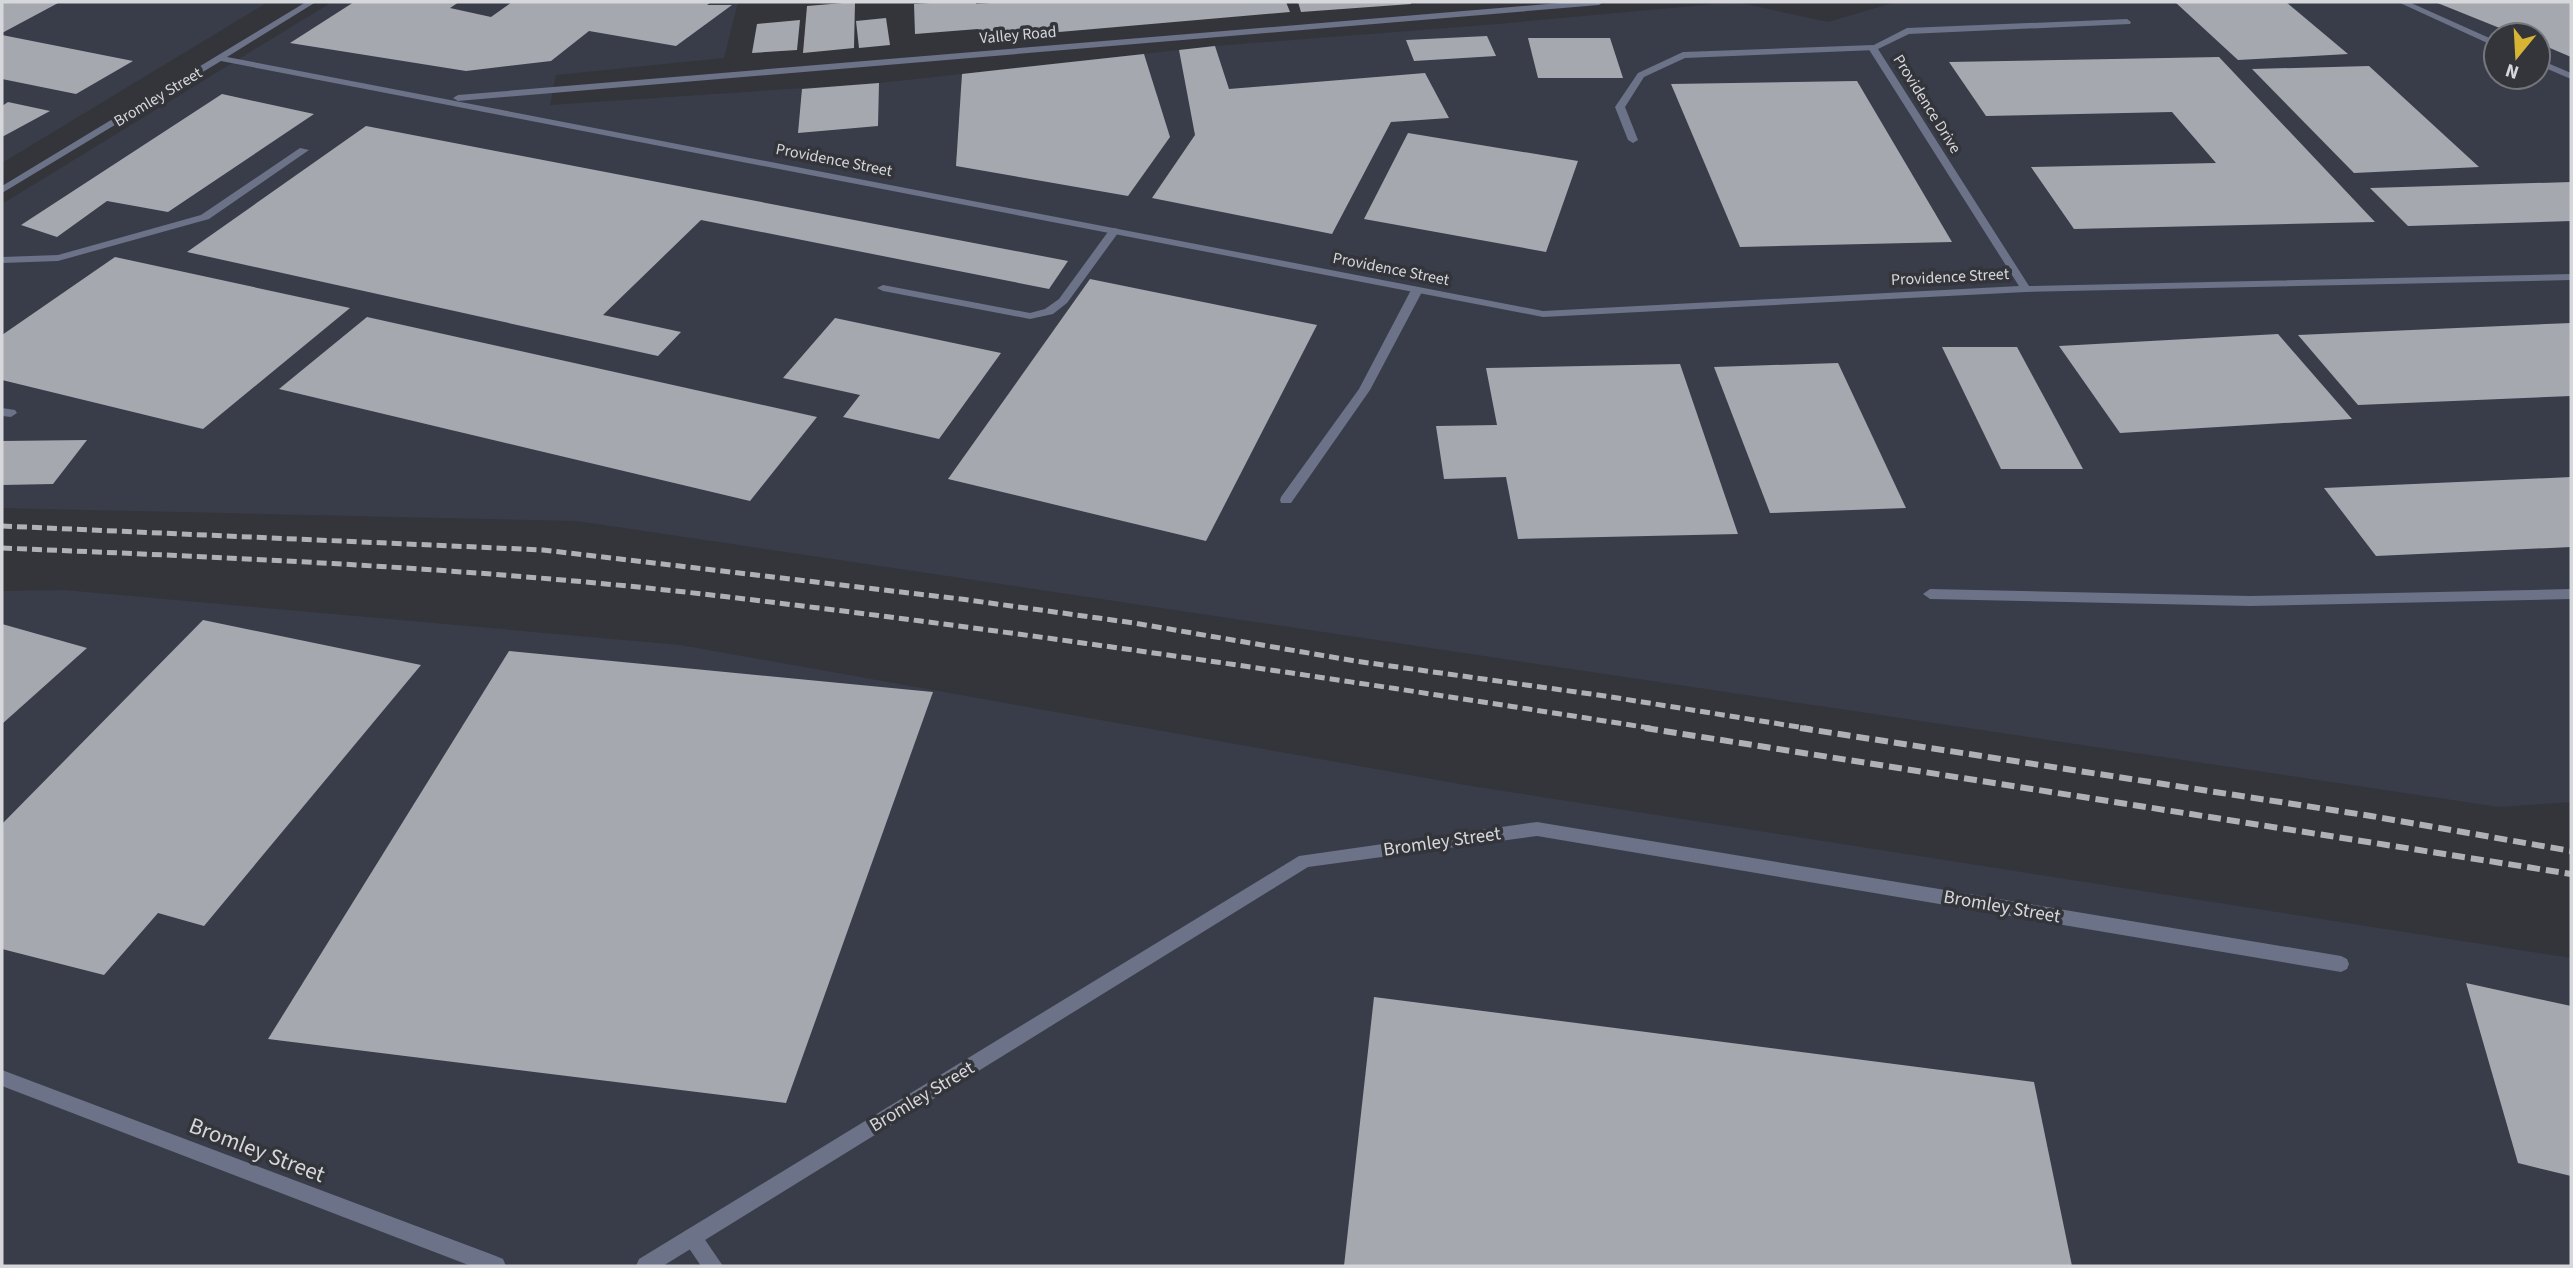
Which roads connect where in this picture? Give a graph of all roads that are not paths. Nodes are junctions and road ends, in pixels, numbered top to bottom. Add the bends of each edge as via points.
1 (312, 2) edge
2 (1599, 2) edge
3 (2402, 2) edge
4 (2127, 22) dead end
5 (2482, 38) edge
6 (1873, 48) junction
7 (222, 59) junction
8 (2552, 68) edge
9 (2571, 76) edge
10 (439, 99) junction
11 (1633, 140) dead end
12 (304, 150) dead end
13 (2, 190) edge
14 (1114, 231) junction
15 (4, 263) edge
16 (2571, 277) edge
17 (883, 288) dead end
18 (2026, 289) junction
19 (1417, 290) junction
20 (1286, 500) dead end
21 (1930, 594) dead end
22 (2571, 594) edge
23 (2341, 964) dead end
24 (2, 1077) edge
25 (692, 1237) junction
26 (496, 1266) edge
27 (646, 1266) edge
28 (713, 1266) edge

1 - 7 street, Bromley Street
2 - 10 street, Valley Road
3 - 5 street
4 - 6 street, Providence Drive via 1907,30
6 - 11 street via 1683,55 1641,75 1620,107
6 - 18 street, Providence Drive
7 - 10 street, Providence Street
7 - 13 street, Bromley Street
8 - 9 street
10 - 14 street, Providence Street
12 - 15 street via 205,217 58,258
14 - 17 street via 1063,301 1049,312 1030,316
14 - 19 street, Providence Street
16 - 18 street, Providence Street
18 - 19 street, Providence Street via 1543,314
19 - 20 street via 1364,390
21 - 22 street via 2250,601
23 - 25 street, Bromley Street via 1537,829 1305,862
24 - 26 street, Bromley Street
25 - 27 street, Bromley Street
25 - 28 street

